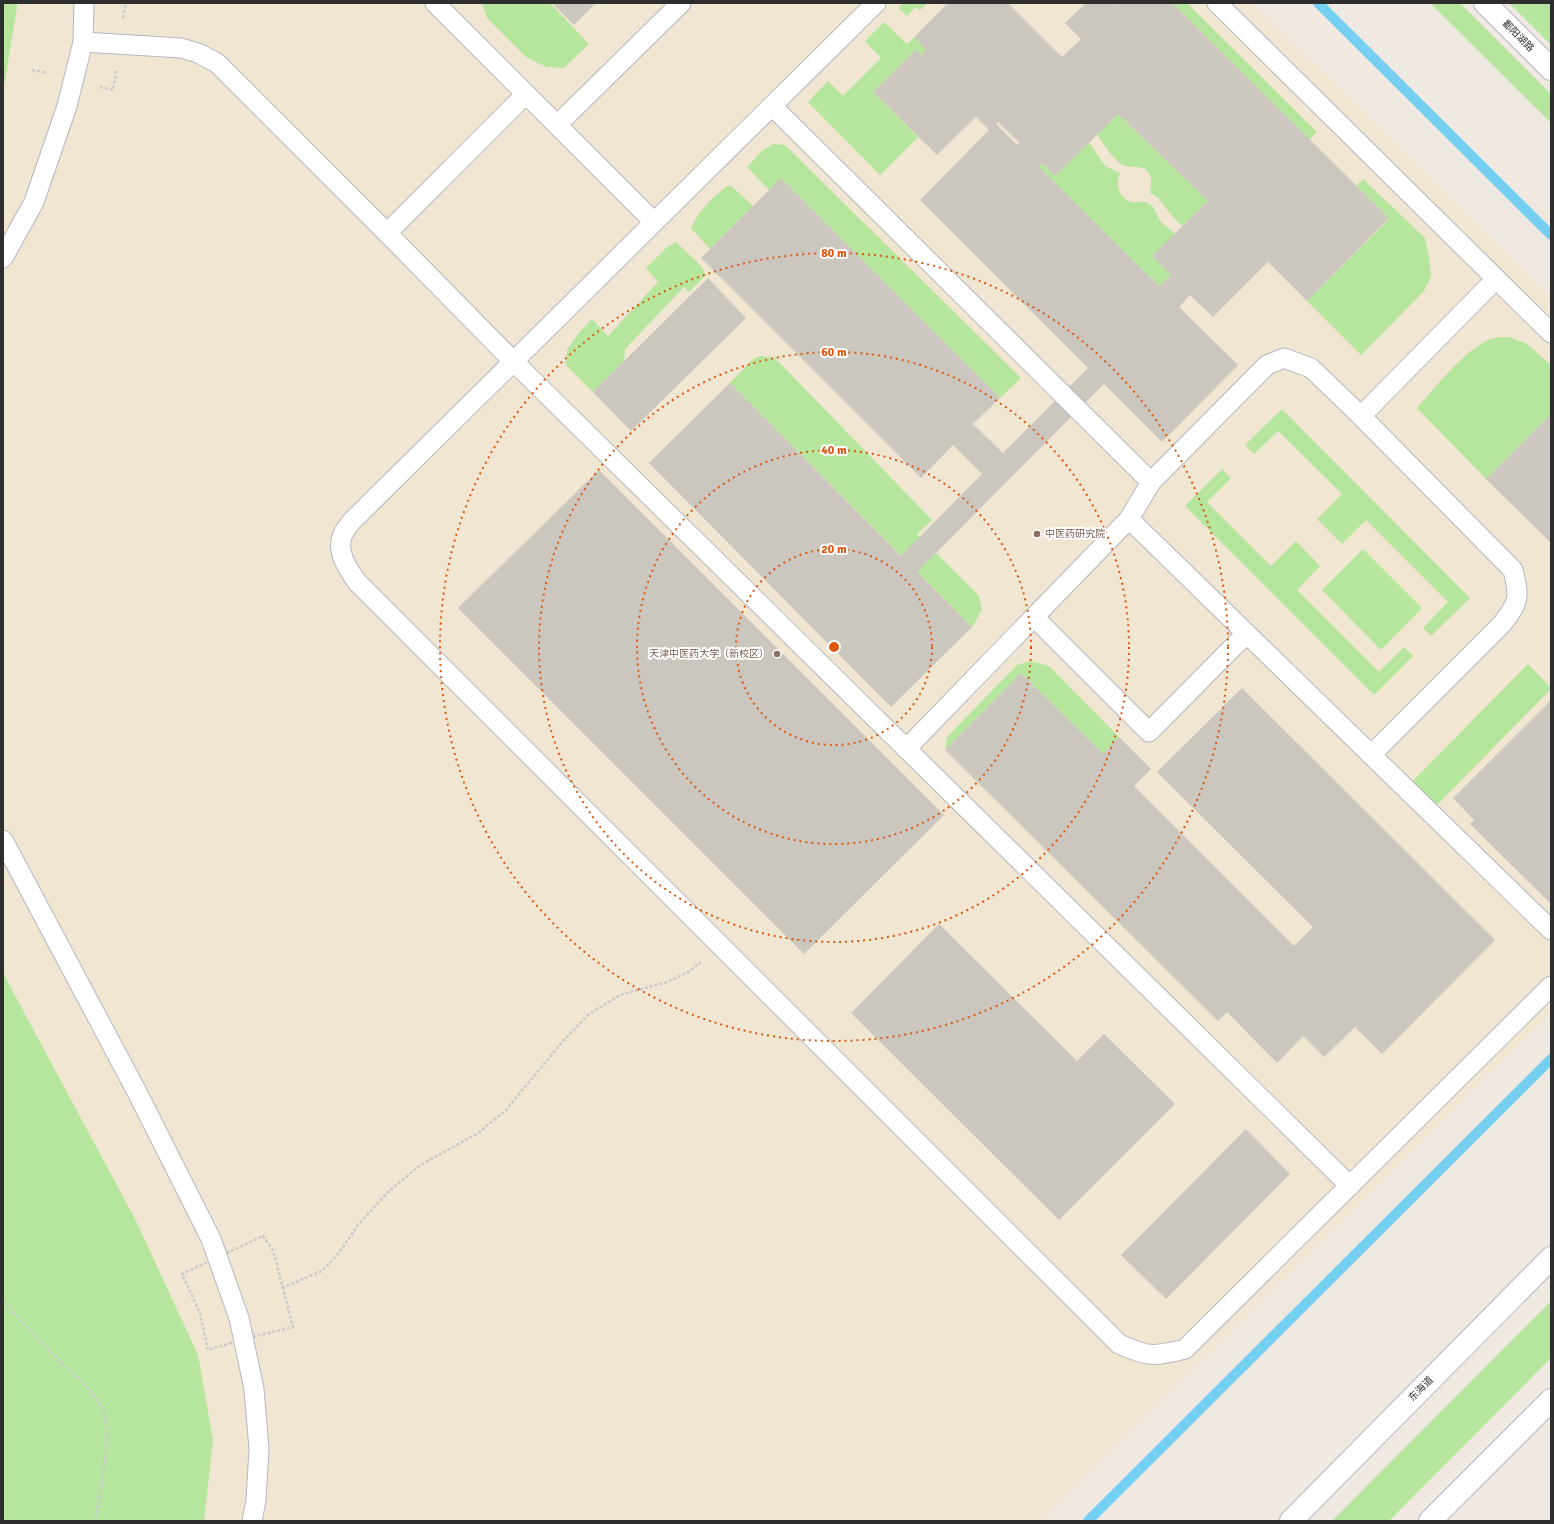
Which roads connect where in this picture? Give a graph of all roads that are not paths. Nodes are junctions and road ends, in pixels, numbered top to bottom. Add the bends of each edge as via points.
1 (84, 3) edge
2 (435, 3) edge
3 (681, 3) edge
4 (876, 3) edge
5 (1217, 3) edge
6 (1485, 3) edge
7 (83, 42) junction
8 (1551, 69) edge
9 (526, 94) junction
10 (772, 106) junction
11 (557, 125) junction
12 (654, 222) junction
13 (387, 233) junction
14 (3, 258) edge
15 (1496, 279) junction
16 (1551, 333) edge
17 (513, 362) junction
18 (1361, 416) junction
19 (1151, 482) junction
20 (1129, 519) junction
21 (1034, 617) junction
22 (1246, 634) junction
23 (906, 749) junction
24 (1372, 755) junction
25 (3, 840) edge
26 (1551, 930) edge
27 (1551, 986) edge
28 (1350, 1186) junction
29 (1551, 1258) edge
30 (1551, 1400) edge
31 (252, 1521) edge
32 (1291, 1521) edge
33 (1430, 1521) edge

1 - 7 lane
2 - 9 lane
3 - 11 lane
4 - 10 lane
5 - 15 lane
6 - 8 main road, 鄱阳湖路
7 - 13 lane via 181,48 217,63
7 - 14 lane via 67,106 34,202
9 - 11 lane
9 - 13 lane
10 - 12 lane
10 - 19 lane
11 - 12 lane
12 - 17 lane
13 - 17 lane
15 - 16 lane
15 - 18 lane
17 - 23 lane
17 - 28 lane via 352,521 342,535 341,551 346,566 357,582 1119,1344 1142,1354 1162,1355 1185,1349
18 - 19 lane via 1311,368 1284,358 1267,365
18 - 24 lane via 1513,570 1518,590 1515,608 1502,624
19 - 20 lane
20 - 21 lane
20 - 22 lane
21 - 22 lane via 1149,732
21 - 23 lane
22 - 24 lane
23 - 28 lane
24 - 26 lane
25 - 31 lane via 137,1092 213,1246 239,1318 254,1389 259,1449
27 - 28 lane
29 - 32 main road, 东海道
30 - 33 main road

